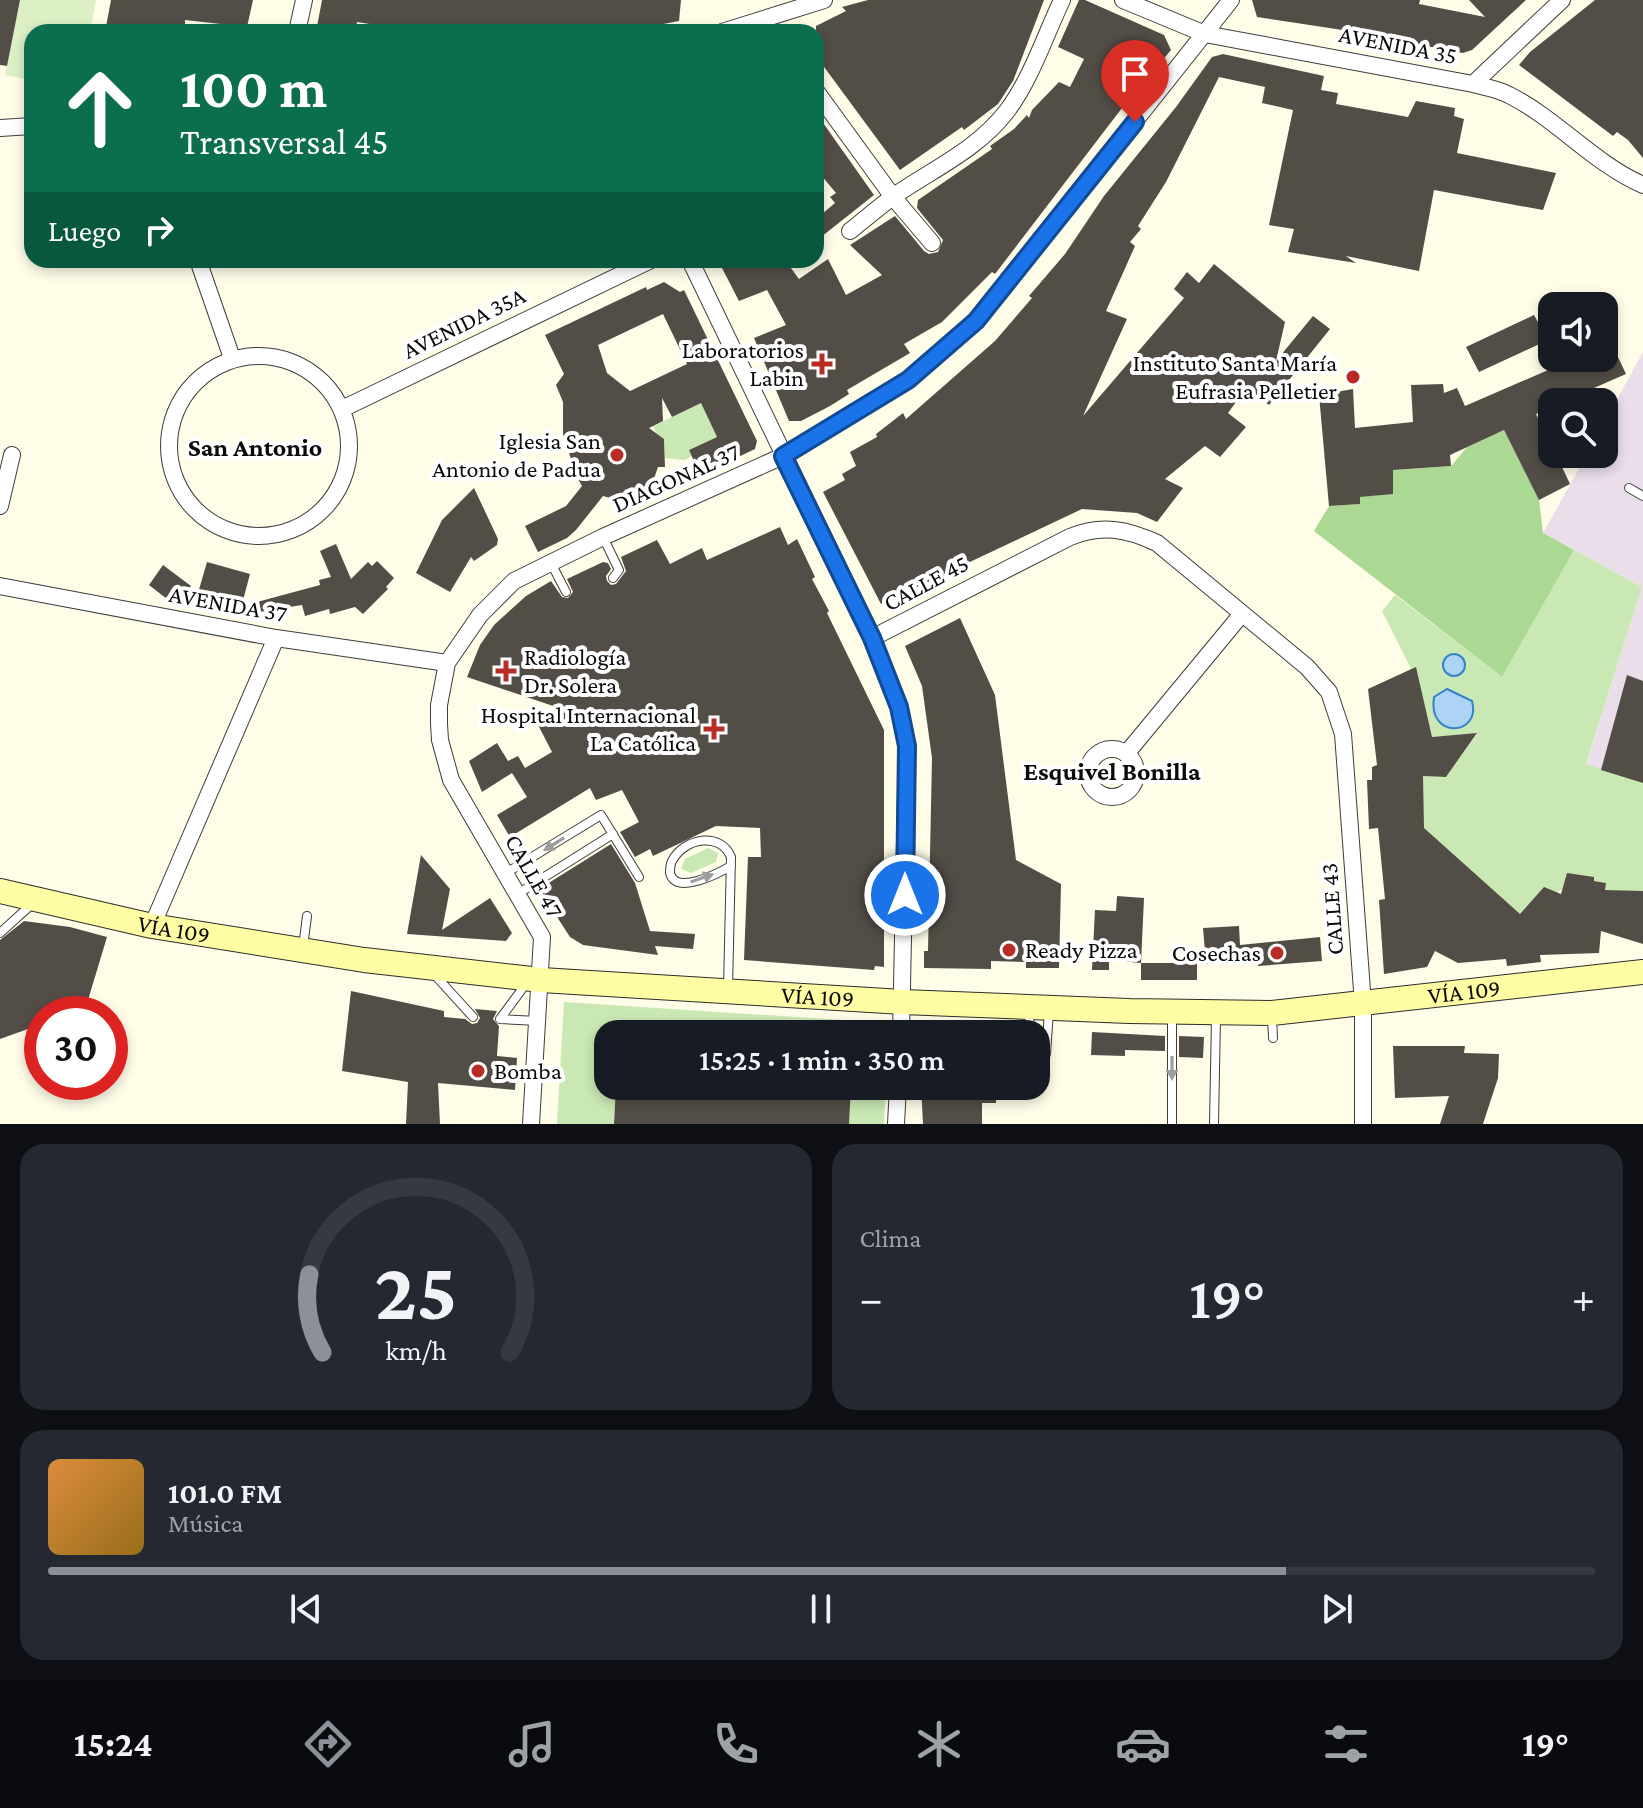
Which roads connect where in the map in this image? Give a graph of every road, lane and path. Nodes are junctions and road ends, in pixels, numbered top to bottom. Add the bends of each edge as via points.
1 (304, 0) edge
2 (824, 0) edge
3 (1062, 0) edge
4 (1123, 0) edge
5 (1231, 0) edge
6 (1562, 0) edge
7 (299, 24) edge
8 (775, 24) edge
9 (1205, 34) junction
10 (1473, 84) junction
11 (824, 102) edge
12 (24, 126) edge
13 (0, 128) edge
14 (1643, 185) edge
15 (893, 197) junction
16 (850, 231) dead end
17 (932, 243) dead end
18 (201, 268) edge
19 (634, 268) edge
20 (694, 268) edge
21 (232, 358) junction
22 (342, 409) junction
23 (12, 455) dead end
24 (783, 456) junction
25 (1629, 488) dead end
26 (1643, 496) edge
27 (0, 506) edge
28 (603, 537) junction
29 (551, 562) junction
30 (613, 578) dead end
31 (0, 586) edge
32 (566, 592) dead end
33 (1241, 615) junction
34 (276, 638) junction
35 (872, 638) junction
36 (447, 663) junction
37 (1126, 754) dead end
38 (613, 834) junction
39 (731, 866) junction
40 (506, 873) junction
41 (639, 877) dead end
42 (0, 891) edge
43 (519, 893) junction
44 (35, 900) junction
45 (307, 916) dead end
46 (152, 926) junction
47 (0, 933) edge
48 (302, 951) junction
49 (427, 967) junction
50 (1643, 972) edge
51 (535, 979) junction
52 (728, 990) junction
53 (903, 1002) junction
54 (1363, 1004) junction
55 (1039, 1007) junction
56 (1172, 1011) junction
57 (1216, 1012) junction
58 (1272, 1013) junction
59 (473, 1017) dead end
60 (902, 1020) edge
61 (1035, 1020) edge
62 (1041, 1020) edge
63 (538, 1021) junction
64 (1273, 1038) dead end
65 (897, 1100) edge
66 (531, 1124) edge
67 (896, 1124) edge
68 (1172, 1124) edge
69 (1214, 1124) edge
70 (1363, 1124) edge

1 - 7 street
2 - 8 street
3 - 15 street via 1024,82 996,124 961,154
4 - 9 street, AVENIDA 35
5 - 9 street
6 - 10 street
9 - 10 street, AVENIDA 35
9 - 24 street, DIAGONAL 37 via 976,321 908,380
10 - 14 street, AVENIDA 35 via 1524,103
11 - 15 street
12 - 13 street
15 - 16 street
15 - 17 street
18 - 21 street
19 - 22 street, AVENIDA 35A
20 - 24 street
21 - 22 street via 262,356 309,370
21 - 22 street via 188,390 173,416 168,444 172,474 186,500 208,521 234,534 264,538 293,531 318,516 337,494 349,467 350,437
23 - 27 street
24 - 28 street, DIAGONAL 37
24 - 35 street
25 - 26 lane
28 - 29 street, DIAGONAL 37
28 - 30 lane via 619,570
29 - 32 lane
29 - 36 street, DIAGONAL 37 via 503,590
31 - 34 street, AVENIDA 37
33 - 35 street, CALLE 45 via 1157,543 1106,528 1087,530 1041,550
33 - 37 street
33 - 54 street, CALLE 43 via 1307,667 1329,692 1343,734
34 - 36 street, AVENIDA 37
34 - 46 street
35 - 53 street, CALLE 45 via 899,707 907,746
36 - 40 street, CALLE 47 via 439,724 448,771
38 -> 40 lane via 601,815
38 - 41 lane
38 - 43 lane
39 -> 39 lane via 728,849 718,840 706,839 678,854 670,871 678,883 689,883
39 - 52 lane
40 - 43 street, CALLE 47
42 - 44 main road, VÍA 109
43 - 51 street, CALLE 47 via 542,937
44 - 46 main road, VÍA 109
44 - 47 lane
45 - 48 lane
46 - 48 main road, VÍA 109
48 - 49 main road, VÍA 109
49 - 51 main road, VÍA 109
49 - 59 lane
50 - 54 main road, VÍA 109
51 - 52 main road, VÍA 109
51 - 63 street, CALLE 47
51 - 63 lane via 500,1019
52 - 53 main road, VÍA 109
53 - 55 main road, VÍA 109
53 - 60 street, CALLE 45
54 - 58 main road, VÍA 109
54 - 70 street, CALLE 43
55 - 56 main road, VÍA 109
55 - 61 lane
55 - 62 lane
56 - 57 main road, VÍA 109
56 -> 68 lane
57 - 58 main road, VÍA 109
57 - 69 lane
58 - 64 lane
63 - 66 street, CALLE 47
65 - 67 street

